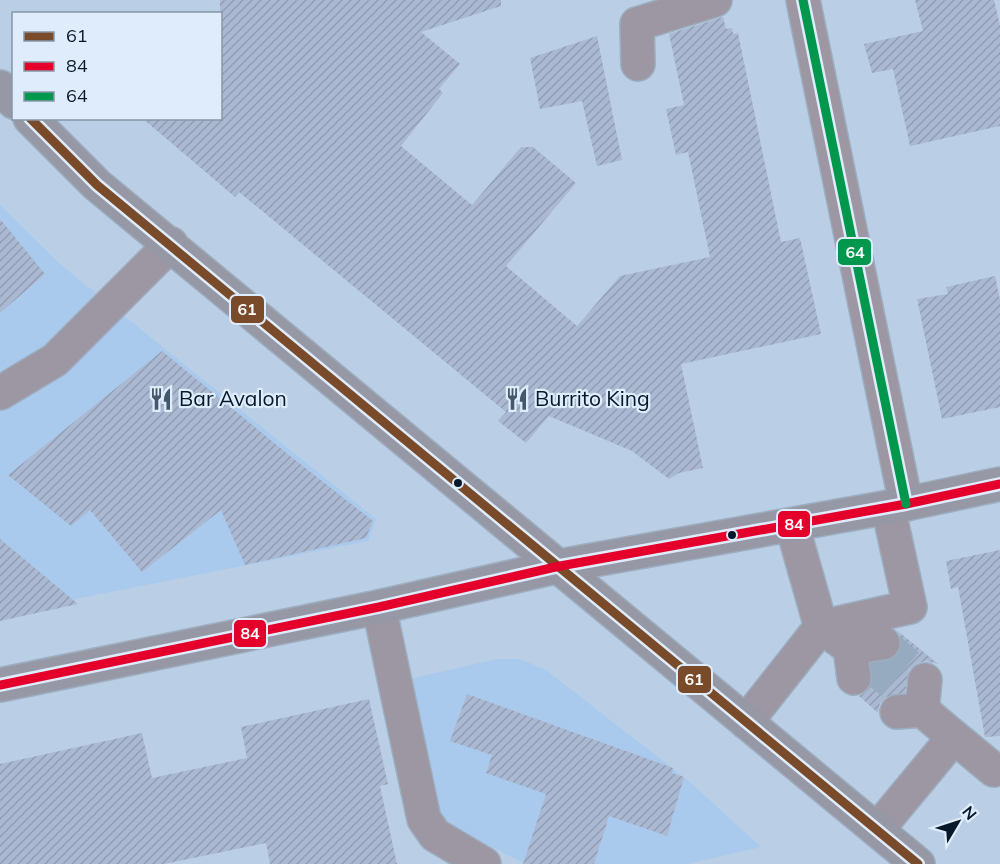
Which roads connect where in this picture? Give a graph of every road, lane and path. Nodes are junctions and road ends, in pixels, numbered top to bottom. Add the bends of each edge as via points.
1 (715, 0) edge
2 (802, 0) edge
3 (638, 64) dead end
4 (0, 87) edge
5 (12, 100) edge
6 (32, 120) edge
7 (171, 244) junction
8 (0, 393) edge
9 (1000, 484) edge
10 (897, 506) junction
11 (792, 525) junction
12 (560, 566) junction
13 (380, 607) junction
14 (822, 627) junction
15 (864, 658) tunnel mouth
16 (0, 685) edge
17 (913, 700) tunnel mouth
18 (746, 722) junction
19 (954, 737) junction
20 (994, 770) dead end
21 (877, 830) junction
22 (484, 864) edge
23 (918, 864) edge

1 - 3 street via 637,24
2 - 10 street
4 - 5 main road
6 - 7 main road via 98,185
7 - 8 street via 55,360
7 - 12 main road
9 - 10 main road
10 - 11 main road
10 - 14 street via 910,607
11 - 12 main road
11 - 14 street
12 - 13 main road
12 - 18 main road
13 - 16 main road
13 - 22 street via 424,819 435,835
14 - 15 street
14 - 18 street
17 - 19 street
18 - 21 main road
19 - 20 street
19 - 21 street
21 - 23 main road

